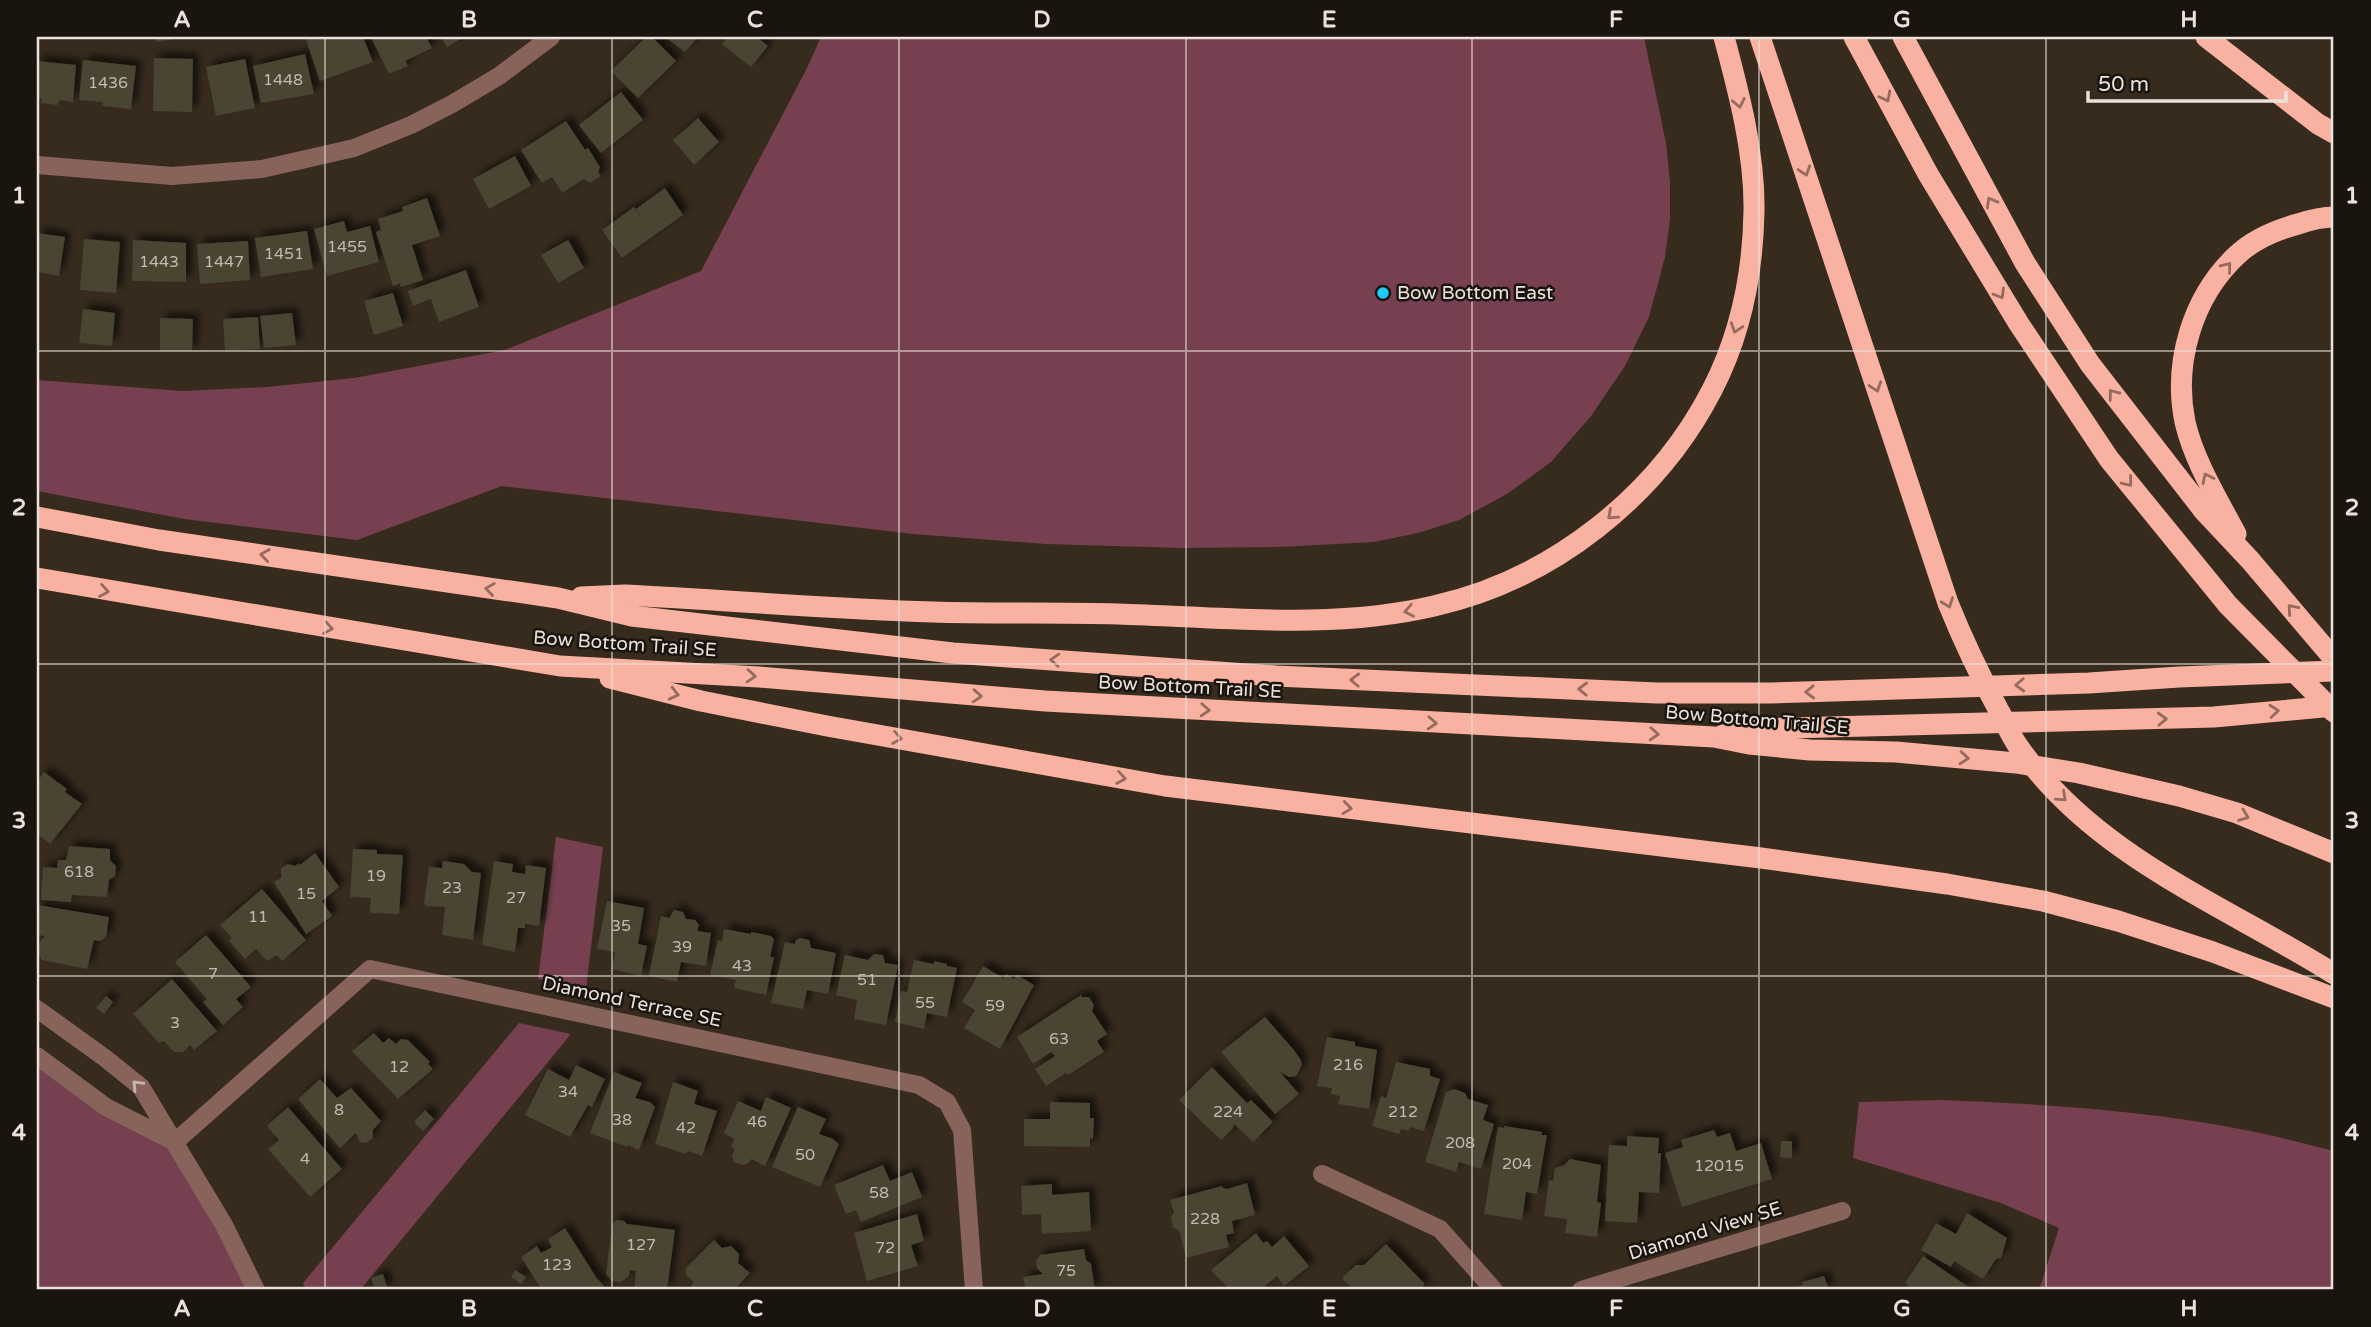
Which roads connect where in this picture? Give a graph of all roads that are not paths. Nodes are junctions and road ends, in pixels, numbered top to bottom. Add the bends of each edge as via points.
1 (551, 37) edge
2 (1724, 37) edge
3 (1760, 37) edge
4 (1854, 37) edge
5 (1903, 37) edge
6 (2206, 37) edge
7 (2334, 133) edge
8 (37, 165) edge
9 (2334, 217) edge
10 (37, 517) edge
11 (2250, 560) junction
12 (37, 578) edge
13 (558, 598) junction
14 (2334, 657) edge
15 (560, 666) junction
16 (2334, 671) edge
17 (2179, 677) junction
18 (2334, 706) edge
19 (2334, 712) edge
20 (1714, 737) junction
21 (2334, 853) edge
22 (2334, 974) edge
23 (2334, 998) edge
24 (37, 1009) edge
25 (37, 1056) edge
26 (175, 1142) junction
27 (1322, 1174) dead end
28 (1842, 1211) dead end
29 (256, 1290) edge
30 (974, 1290) edge
31 (1494, 1290) edge
32 (1581, 1290) edge

1 - 8 street via 452,104 354,148 262,169 172,176
2 -> 13 highway via 1749,157 1754,206 1747,285 1727,355 1689,430 1634,495 1569,549 1531,571 1437,606 1396,614 1296,620 934,612 625,595
3 -> 22 highway via 1948,603 1968,653 2018,746 2051,787 2142,863
4 -> 19 highway via 1928,174 2019,324 2109,459 2228,605
11 -> 5 highway via 2155,451 2083,352 2025,263
6 - 7 highway
11 -> 9 highway via 2200,465 2185,422 2180,380 2188,335 2203,297 2237,255 2274,231
13 -> 10 highway, Bow Bottom Trail SE via 159,540
14 -> 11 highway
12 -> 15 highway, Bow Bottom Trail SE
17 -> 13 highway, Bow Bottom Trail SE via 1771,693 1263,675 940,651 632,616
14 - 17 highway
15 -> 20 highway, Bow Bottom Trail SE via 1073,703
15 -> 23 highway via 701,701 1165,786 1761,858 2043,901 2213,952
16 - 17 highway, Bow Bottom Trail SE
20 -> 18 highway via 1752,729 2214,717
20 -> 21 highway, Bow Bottom Trail SE via 1810,750 2017,763 2079,774 2237,813
26 -> 24 street via 141,1087
25 - 26 street via 106,1107
26 - 29 street
26 - 30 street, Diamond Terrace SE via 370,969 919,1085 947,1101 962,1130
27 - 31 street via 1440,1229
28 - 32 street, Diamond View SE

